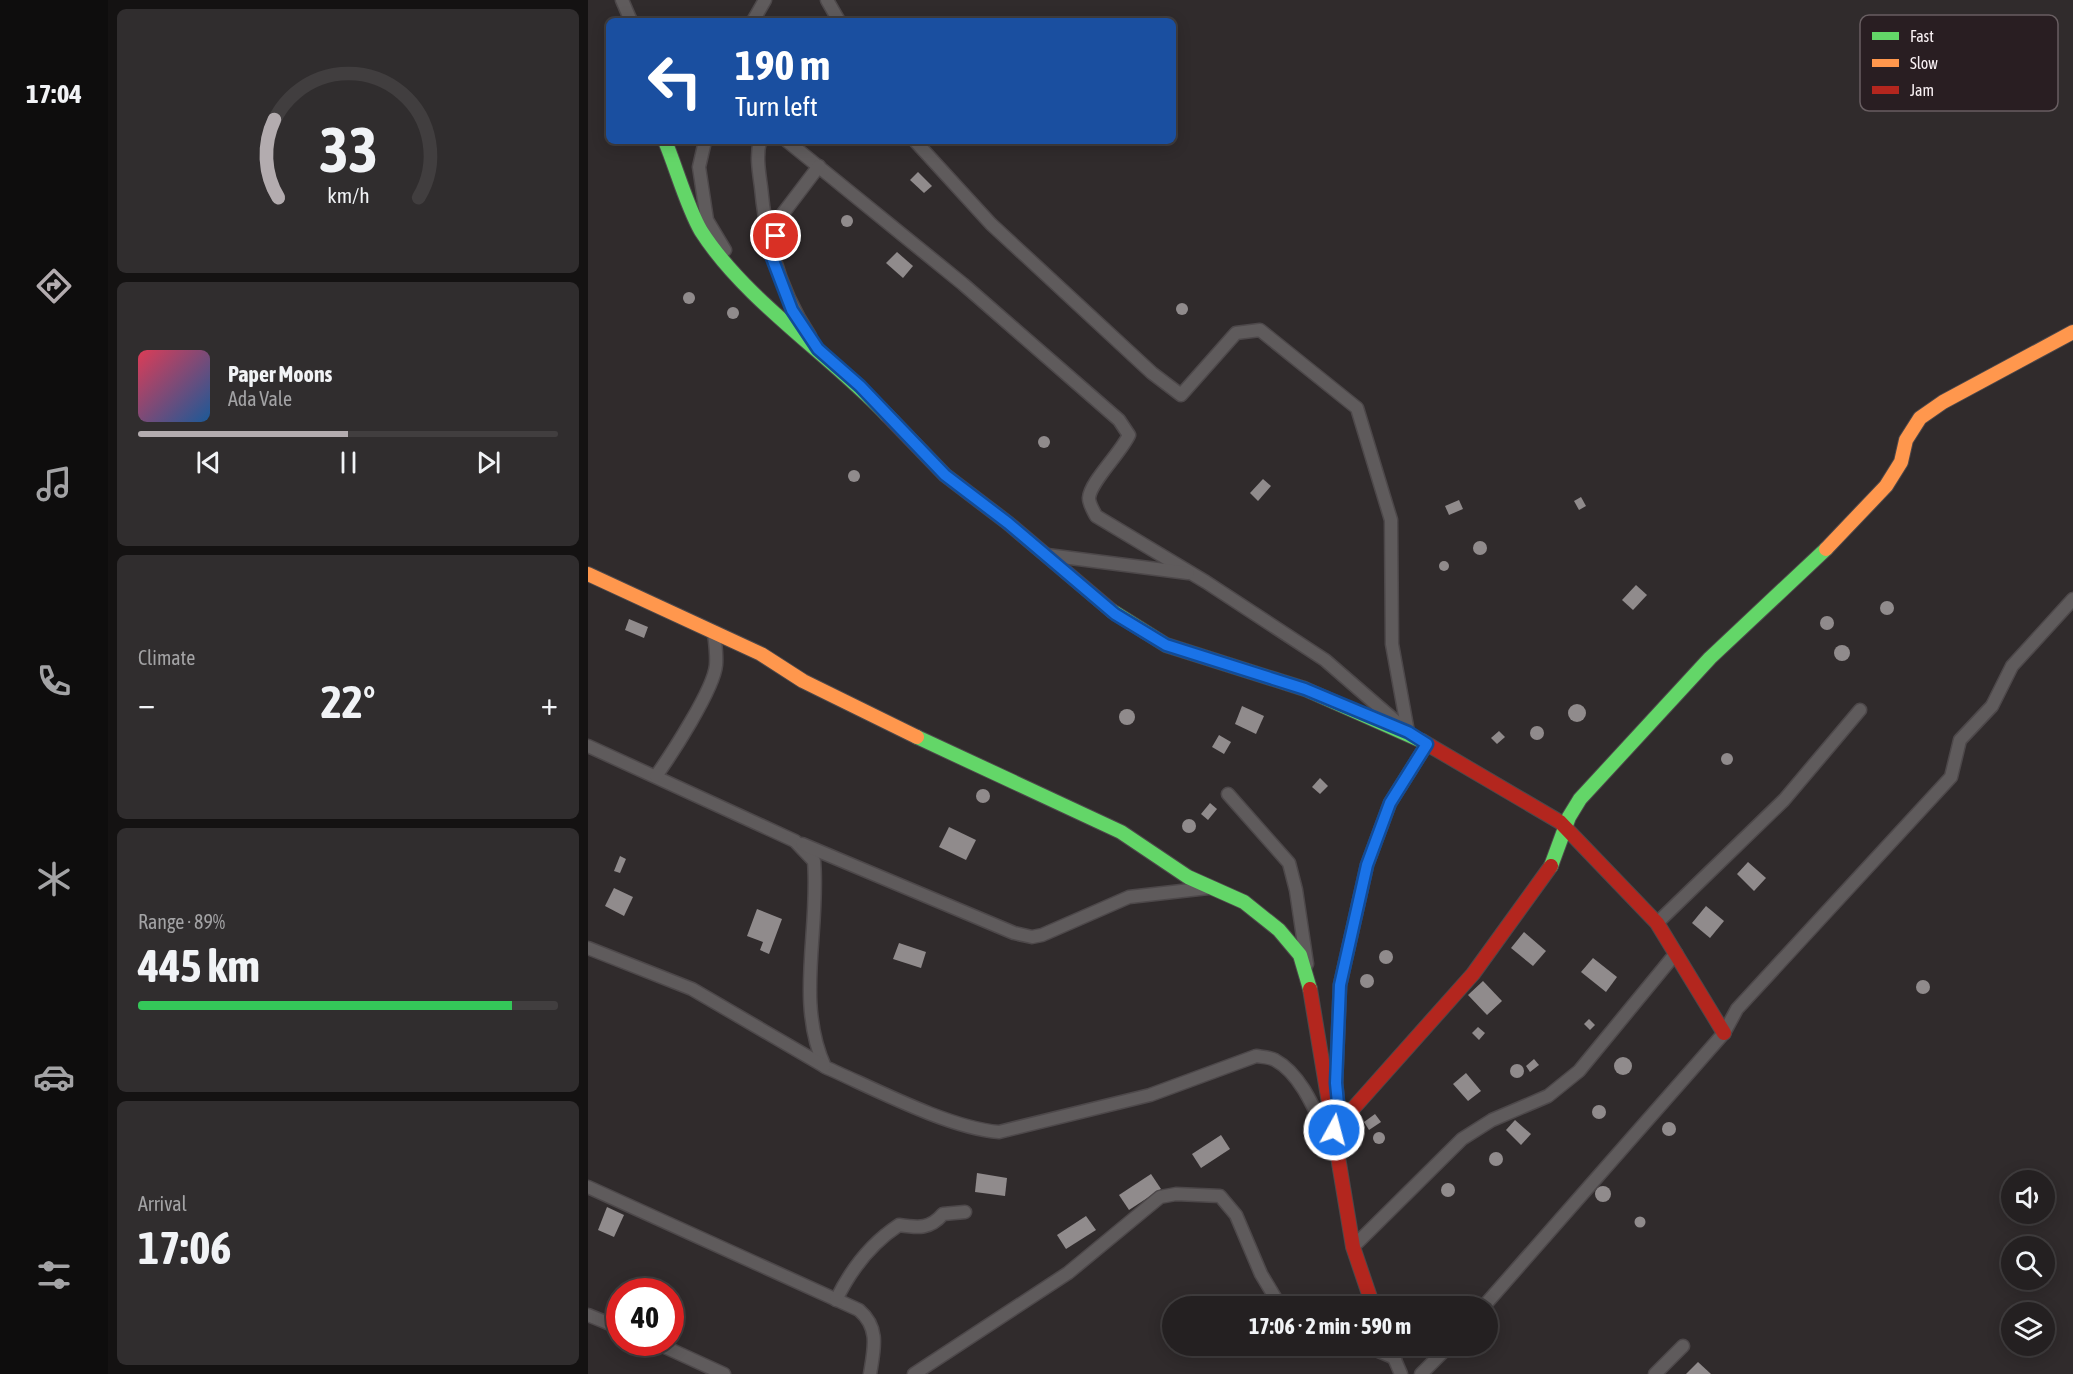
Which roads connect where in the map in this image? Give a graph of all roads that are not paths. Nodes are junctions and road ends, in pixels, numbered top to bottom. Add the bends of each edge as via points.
1 (622, 0) edge
2 (765, 0) edge
3 (827, 0) edge
4 (630, 18) edge
5 (755, 18) edge
6 (837, 18) edge
7 (666, 144) edge
8 (704, 144) edge
9 (759, 144) edge
10 (791, 144) edge
11 (918, 144) edge
12 (819, 166) junction
13 (771, 255) junction
14 (749, 289) junction
15 (2073, 332) edge
16 (818, 349) junction
17 (1046, 555) junction
18 (1192, 573) junction
19 (588, 574) edge
20 (2073, 599) edge
21 (714, 632) junction
22 (1860, 710) dead end
23 (1408, 732) junction
24 (1427, 744) junction
25 (588, 746) edge
26 (656, 776) junction
27 (1228, 794) dead end
28 (1565, 827) junction
29 (795, 841) junction
30 (1208, 888) junction
31 (1657, 923) junction
32 (588, 948) edge
33 (1676, 952) junction
34 (1308, 974) junction
35 (1724, 1033) junction
36 (825, 1067) junction
37 (1337, 1127) junction
38 (1340, 1163) junction
39 (588, 1187) edge
40 (965, 1212) dead end
41 (1353, 1247) junction
42 (1274, 1296) edge
43 (1370, 1296) edge
44 (1493, 1296) edge
45 (836, 1300) junction
46 (588, 1315) edge
47 (606, 1323) edge
48 (1683, 1346) dead end
49 (684, 1354) edge
50 (1390, 1356) edge
51 (1439, 1356) edge
52 (1395, 1358) joint
53 (724, 1374) edge
54 (870, 1374) edge
55 (914, 1374) edge
56 (1401, 1374) edge
57 (1421, 1374) edge
58 (1655, 1374) edge

1 - 4 street
2 - 5 street
3 - 6 street
7 - 14 street via 701,230
8 - 14 street via 699,167 707,220
9 - 13 street via 762,200
10 - 12 street
11 - 23 street via 992,224 1152,373 1181,395 1236,333 1260,330 1357,408 1391,520 1392,644
12 - 13 street via 781,216
12 - 18 street via 1119,420 1129,435 1121,452 1092,486 1089,501 1096,516
13 - 16 street via 792,310
14 - 16 street
15 - 28 street via 1920,418 1886,486 1840,536 1710,658 1572,809
16 - 17 street via 860,386 945,475
17 - 18 street
17 - 23 street via 1115,614 1166,645 1305,689
18 - 23 street via 1325,660
19 - 21 street
20 - 35 street via 2012,666 1992,706 1960,740 1951,777 1737,1009
21 - 26 street via 716,667 702,700
21 - 30 street via 1001,778 1121,832
22 - 31 street via 1784,800
23 - 24 street
24 - 28 street
24 - 37 street via 1390,803 1367,865 1340,985
25 - 26 street
26 - 29 street
27 - 34 street via 1289,863
28 - 31 street
28 - 37 street via 1549,871 1509,926 1416,1044
29 - 30 street via 1014,933 1032,937 1129,897
29 - 36 street via 814,861 809,999 811,1030
30 - 34 street via 1244,902 1279,930 1300,955
31 - 33 street
32 - 36 street via 692,989
33 - 35 street
33 - 41 street via 1579,1071 1548,1096 1492,1120 1462,1139
34 - 37 street
35 - 44 street
36 - 38 street via 956,1123 999,1132 1149,1095 1256,1056 1274,1059 1300,1085
37 - 38 street
38 - 41 street
39 - 45 street
40 - 45 street via 943,1214 934,1224 921,1228 900,1225 883,1236 849,1272
41 - 43 street
42 - 55 street via 1236,1215 1220,1196 1160,1197 1068,1272
45 - 54 street via 870,1319 874,1330
46 - 47 street
48 - 58 street
49 - 53 street
50 - 52 street
51 - 57 street
52 - 56 street

